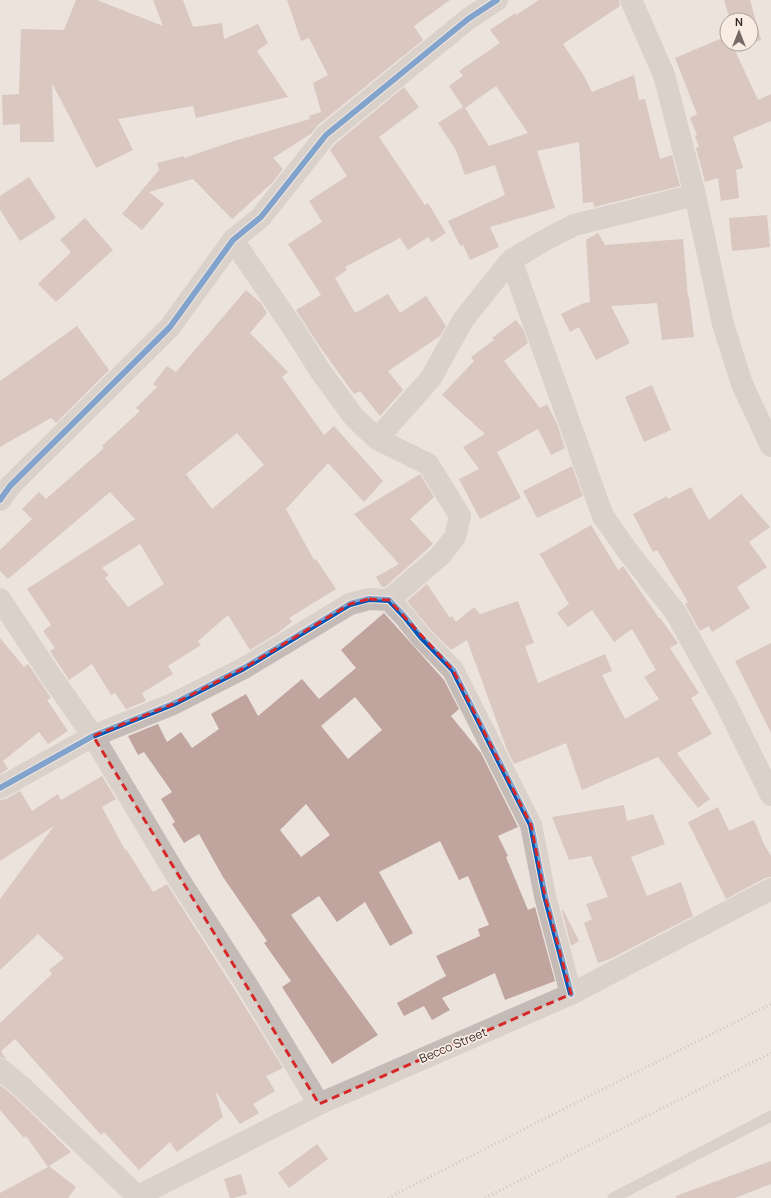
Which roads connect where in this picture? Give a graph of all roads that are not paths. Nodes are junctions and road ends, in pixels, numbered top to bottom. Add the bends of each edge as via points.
1 (497, 0) edge
2 (631, 0) edge
3 (695, 195) junction
4 (233, 240) junction
5 (511, 260) junction
6 (377, 439) junction
7 (771, 446) edge
8 (0, 500) edge
9 (0, 600) edge
10 (389, 600) junction
11 (93, 736) junction
12 (0, 788) edge
13 (771, 795) edge
14 (771, 889) edge
15 (570, 994) junction
16 (0, 1069) edge
17 (318, 1104) junction
18 (771, 1116) edge
19 (136, 1197) edge
20 (613, 1198) edge

1 - 4 street via 468,19 326,134 260,217
2 - 3 street via 664,75
3 - 5 street via 574,226
3 - 7 street via 724,324 742,384
4 - 6 street via 321,372 354,417
4 - 8 street via 170,327 10,486
5 - 6 street via 463,320 431,378
5 - 13 street via 603,516 676,613 726,704
6 - 10 street via 428,464 460,516 455,537 440,556
9 - 11 street
10 - 11 street via 369,598 350,604 244,668 173,704
10 - 15 street via 420,637 453,670 531,825 545,896
11 - 12 street
11 - 17 street via 176,875 247,984
14 - 15 street, Becco Street
15 - 17 street, Becco Street
16 - 19 street
17 - 19 street, Becco Street
18 - 20 lane

